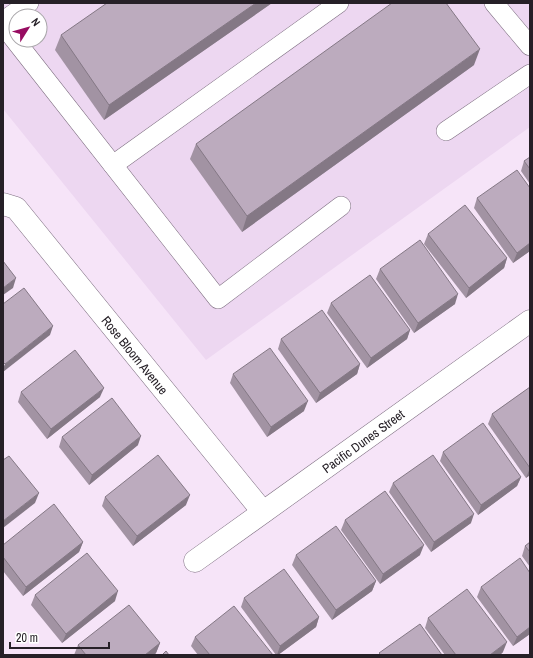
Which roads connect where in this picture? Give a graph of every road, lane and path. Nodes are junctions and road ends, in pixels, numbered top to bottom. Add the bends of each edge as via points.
1 (29, 3) edge
2 (339, 3) edge
3 (494, 3) edge
4 (3, 21) edge
5 (3, 25) edge
6 (530, 46) edge
7 (530, 74) edge
8 (446, 131) dead end
9 (113, 165) junction
10 (3, 204) edge
11 (341, 206) dead end
12 (530, 321) edge
13 (263, 512) junction
14 (196, 561) dead end

1 - 4 lane
2 - 9 lane
3 - 6 lane
5 - 9 lane
7 - 8 lane
9 - 11 lane via 218,299
10 - 13 street, Rose Bloom Avenue via 16,208
12 - 13 street, Pacific Dunes Street
13 - 14 street, Pacific Dunes Street

